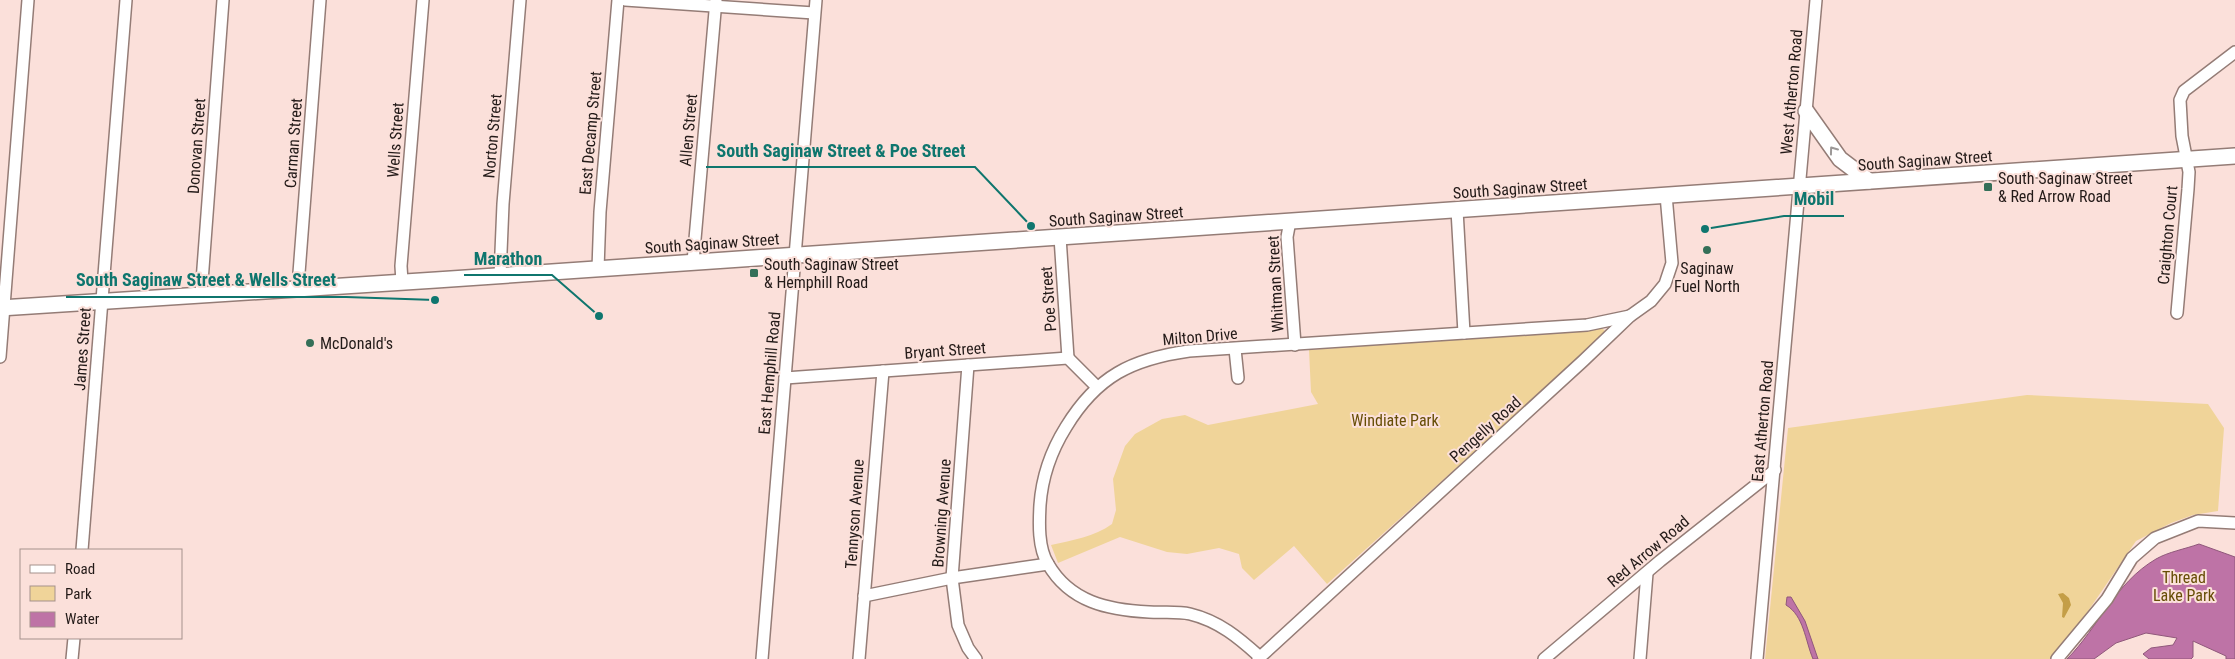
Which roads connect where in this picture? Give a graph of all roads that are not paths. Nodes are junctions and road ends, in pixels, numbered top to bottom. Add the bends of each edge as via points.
1 (28, 0) edge
2 (126, 0) edge
3 (223, 0) edge
4 (320, 0) edge
5 (423, 0) edge
6 (520, 0) edge
7 (618, 0) edge
8 (625, 0) edge
9 (816, 0) edge
10 (1816, 0) edge
11 (715, 3) edge
12 (814, 13) junction
13 (2235, 52) edge
14 (1806, 111) junction
15 (2235, 156) edge
16 (2187, 160) junction
17 (1869, 181) junction
18 (1799, 186) junction
19 (1666, 195) junction
20 (1457, 210) junction
21 (1290, 221) junction
22 (1060, 237) junction
23 (795, 255) junction
24 (693, 262) junction
25 (598, 269) junction
26 (500, 276) junction
27 (402, 282) junction
28 (301, 289) junction
29 (201, 295) junction
30 (102, 301) junction
31 (2, 308) edge
32 (2177, 313) dead end
33 (1630, 316) junction
34 (1464, 332) junction
35 (1295, 345) junction
36 (1236, 349) junction
37 (0, 357) edge
38 (1068, 358) junction
39 (968, 365) junction
40 (883, 371) junction
41 (785, 378) junction
42 (1238, 378) dead end
43 (1097, 387) junction
44 (1774, 470) junction
45 (2235, 523) edge
46 (82, 549) edge
47 (1048, 564) junction
48 (1647, 573) junction
49 (952, 578) junction
50 (864, 596) junction
51 (74, 639) edge
52 (1259, 658) edge
53 (72, 659) edge
54 (762, 659) edge
55 (858, 659) edge
56 (976, 659) edge
57 (1544, 659) edge
58 (1640, 659) edge
59 (1756, 659) edge
60 (2057, 659) edge

1 - 31 street
2 - 30 street, James Street
3 - 29 street, Donovan Street
4 - 28 street, Carman Street via 299,273
5 - 27 street, Wells Street
6 - 26 street, Norton Street
7 - 25 street, East Decamp Street
8 - 11 street
9 - 12 street, East Hemphill Road
10 - 14 street, West Atherton Road
11 - 12 street
11 - 24 street, Allen Street
12 - 23 street, East Hemphill Road
13 - 16 street, Craighton Court via 2184,91 2180,100
17 -> 14 main road via 1840,159
14 - 18 street, West Atherton Road
15 - 16 main road, South Saginaw Street
16 - 17 main road, South Saginaw Street
16 - 32 street, Craighton Court via 2188,189
17 - 18 main road, South Saginaw Street
18 - 19 main road, South Saginaw Street
18 - 44 street, East Atherton Road
19 - 20 main road, South Saginaw Street
19 - 33 street, Pengelly Road via 1672,263 1665,284 1652,301
20 - 21 main road, South Saginaw Street
20 - 34 street
21 - 22 main road, South Saginaw Street
21 - 35 street, Whitman Street via 1287,237
22 - 23 main road, South Saginaw Street
22 - 38 street, Poe Street
23 - 24 main road, South Saginaw Street
23 - 41 street, East Hemphill Road
24 - 25 main road, South Saginaw Street
25 - 26 main road, South Saginaw Street
26 - 27 main road, South Saginaw Street
27 - 28 main road, South Saginaw Street
28 - 29 main road, South Saginaw Street
29 - 30 main road, South Saginaw Street
30 - 31 main road, South Saginaw Street
30 - 46 street, James Street
31 - 37 street
33 - 34 street, Milton Drive via 1587,325
33 - 52 street, Pengelly Road
34 - 35 street, Milton Drive
35 - 36 street, Milton Drive
36 - 42 street
36 - 43 street, Milton Drive via 1162,355 1122,370
38 - 39 street, Bryant Street
38 - 43 street
39 - 40 street, Bryant Street
39 - 49 street, Browning Avenue
40 - 41 street, Bryant Street
40 - 50 street, Tennyson Avenue
41 - 54 street, East Hemphill Road
43 - 47 street, Milton Drive via 1076,410 1050,457 1039,519 1041,543
44 - 48 street, Red Arrow Road
44 - 59 street, East Atherton Road
45 - 60 street via 2198,521 2155,538 2132,558 2108,599
47 - 49 street
47 - 52 street, Milton Drive via 1066,587 1083,600 1108,608 1189,614 1213,621 1235,634
48 - 57 street, Red Arrow Road
48 - 58 street
49 - 50 street
49 - 56 street, Browning Avenue via 958,625
50 - 55 street, Tennyson Avenue
51 - 53 street

